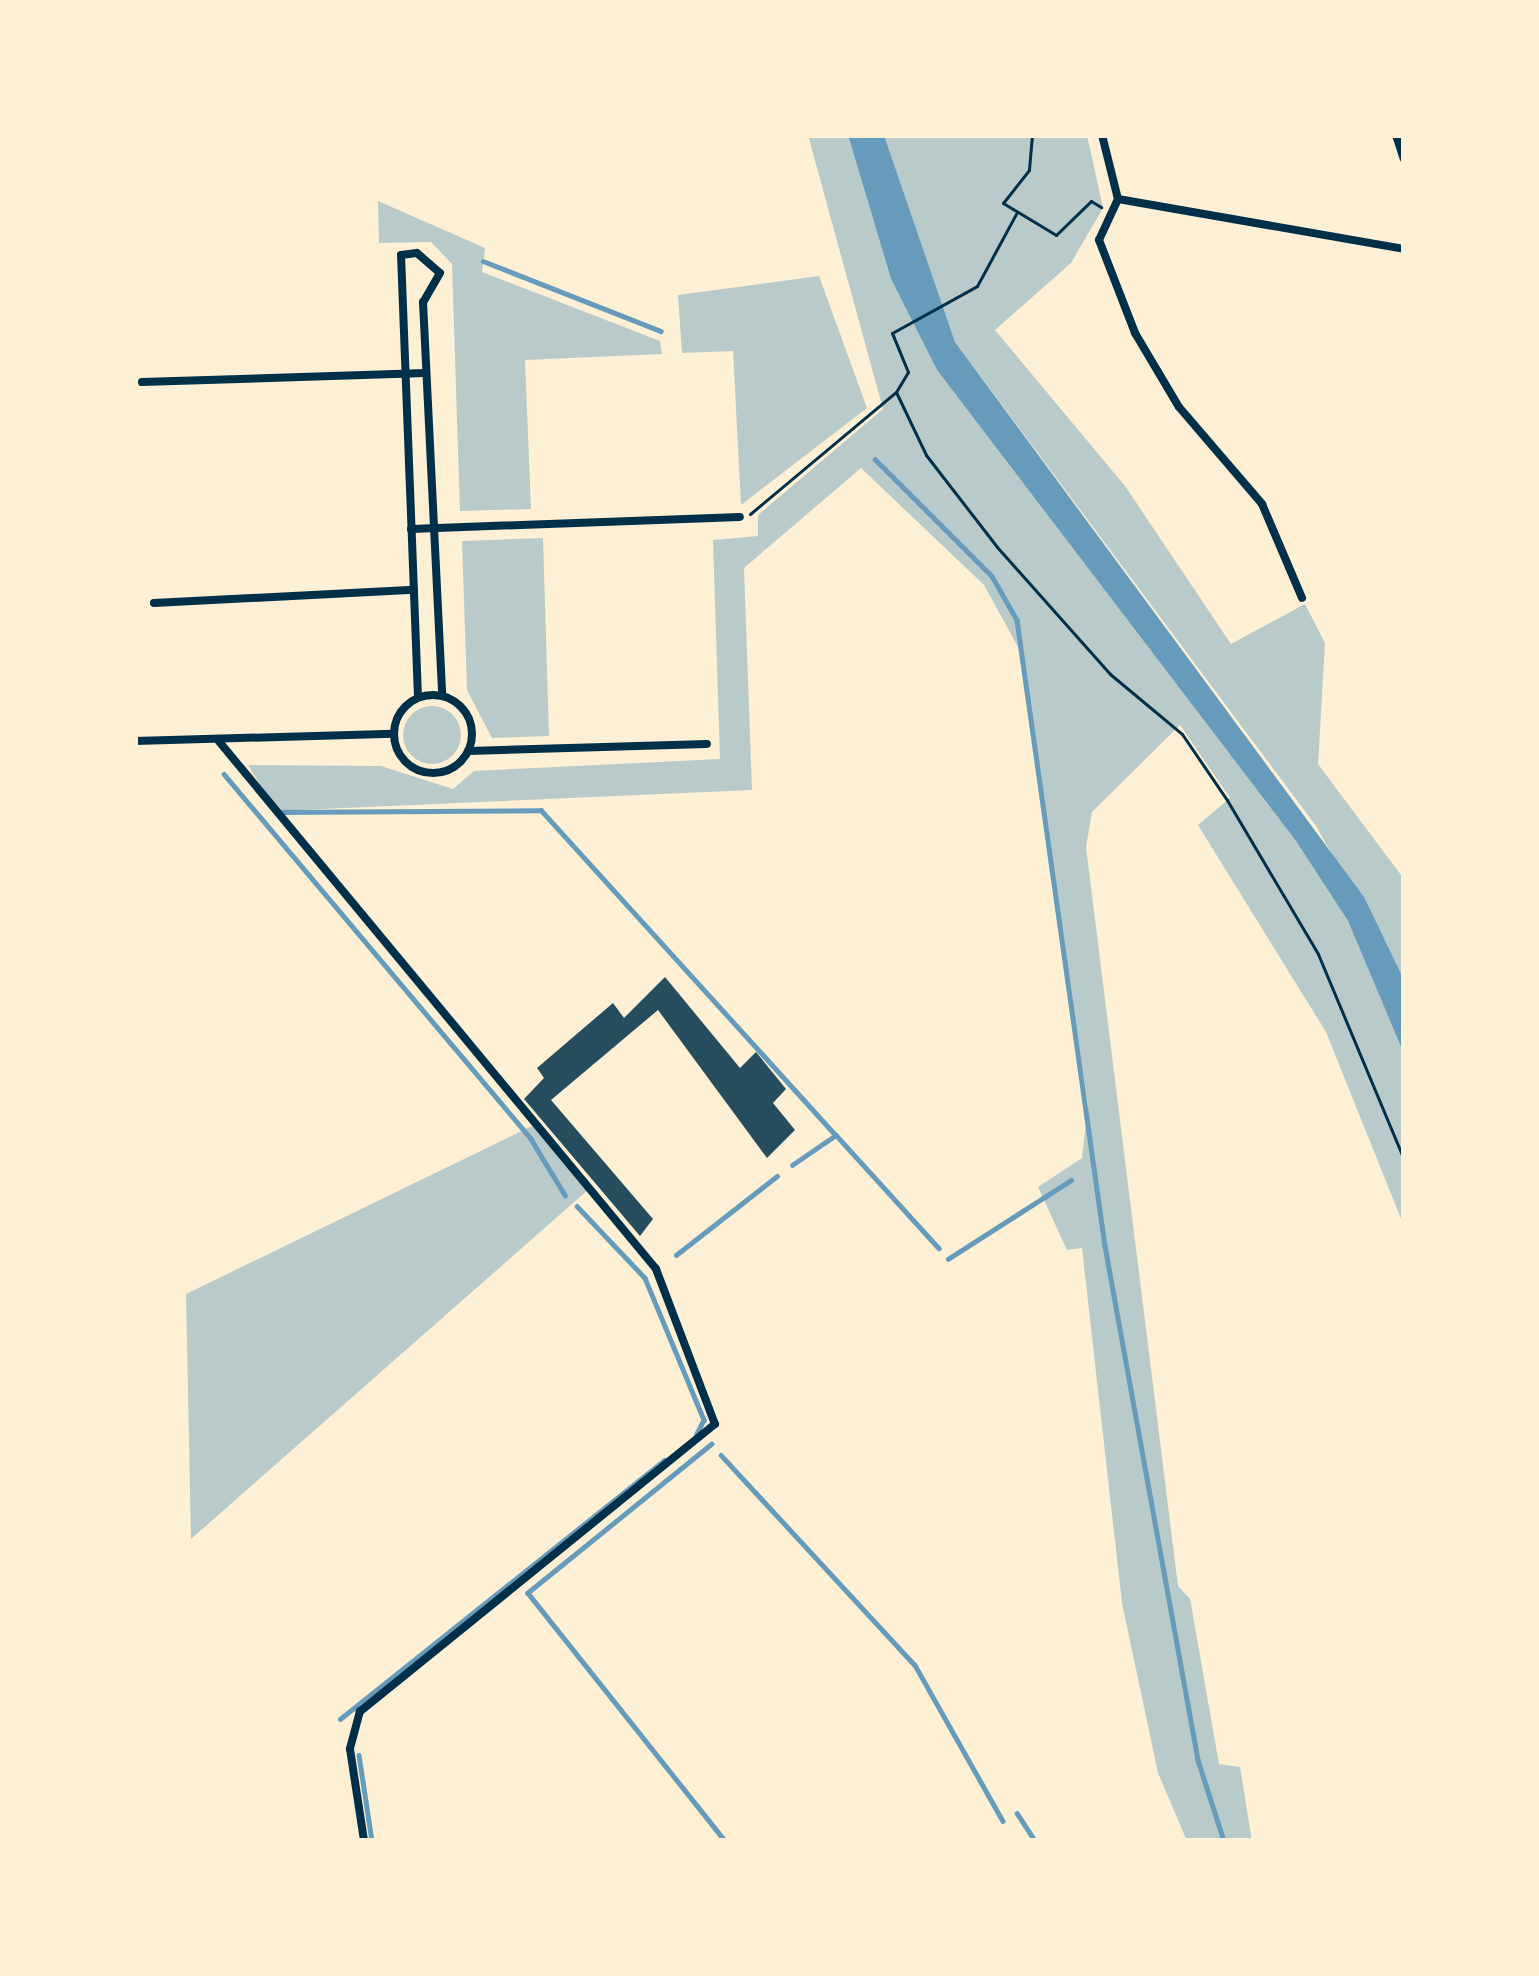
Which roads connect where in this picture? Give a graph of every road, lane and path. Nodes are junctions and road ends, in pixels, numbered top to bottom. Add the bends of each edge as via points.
1 (1032, 135) edge
2 (1102, 135) edge
3 (1396, 135) edge
4 (1404, 159) edge
5 (1118, 199) junction
6 (1090, 201) dead end
7 (1016, 214) junction
8 (1404, 249) edge
9 (405, 373) junction
10 (426, 373) junction
11 (142, 382) dead end
12 (896, 392) junction
13 (755, 512) dead end
14 (740, 517) dead end
15 (434, 528) junction
16 (412, 529) junction
17 (414, 590) junction
18 (1302, 598) dead end
19 (154, 603) dead end
20 (442, 695) junction
21 (418, 697) junction
22 (394, 734) junction
23 (217, 739) junction
24 (135, 741) edge
25 (707, 745) dead end
26 (468, 752) junction
27 (1404, 1160) edge
28 (364, 1841) edge

1 - 7 path via 1029,170 1003,203
2 - 5 street
3 - 4 street
5 - 8 street
5 - 18 street via 1100,240 1144,353 1262,504
6 - 7 path via 1056,235
7 - 12 path via 977,286 898,327 908,372
9 - 10 street
9 - 10 street via 401,255 418,253 440,273 423,302
9 - 11 street
9 - 16 street
10 - 15 street
12 - 13 path
12 - 27 path via 926,454 997,547 1110,674 1183,734 1318,954
14 - 15 street
15 - 16 street
15 - 20 street
16 - 17 street
17 - 19 street
17 - 21 street
20 - 21 street
20 - 26 street via 469,718
21 - 22 street
22 - 23 street
22 - 26 street via 404,760 425,772
23 - 24 street
23 - 28 street via 656,1269 715,1424 360,1711 350,1749
25 - 26 street

